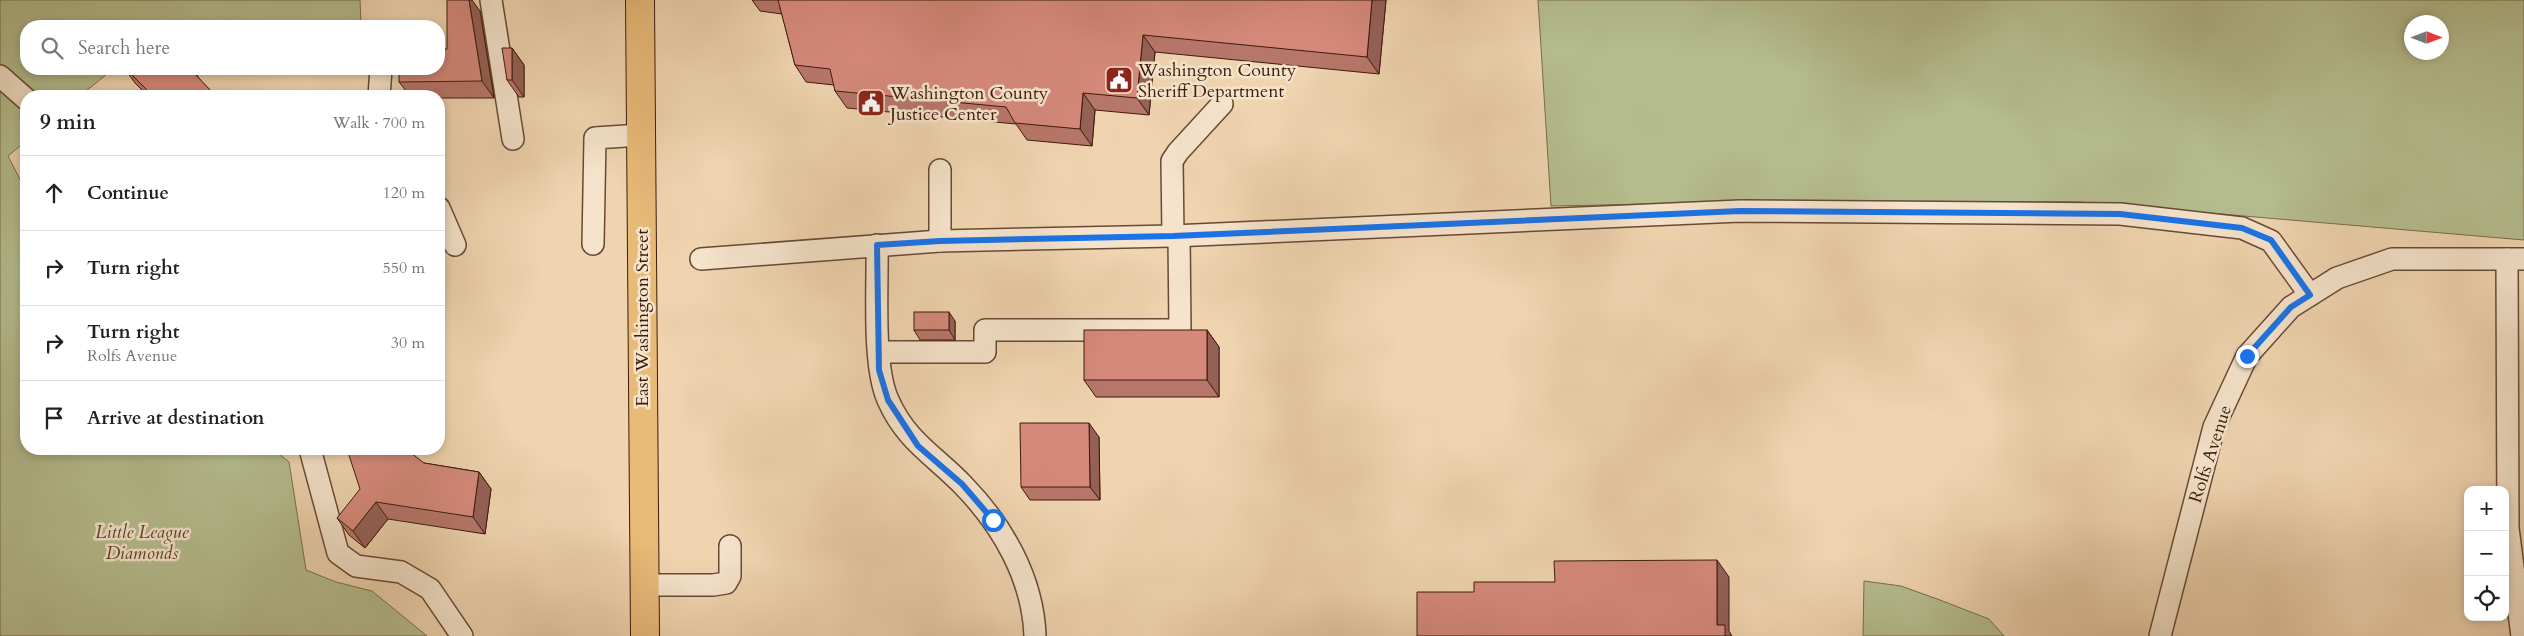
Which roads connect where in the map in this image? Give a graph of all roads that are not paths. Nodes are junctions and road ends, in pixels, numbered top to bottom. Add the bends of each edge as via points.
1 (491, 0) edge
2 (640, 0) edge
3 (381, 75) edge
4 (0, 76) edge
5 (379, 90) edge
6 (20, 94) edge
7 (1222, 104) dead end
8 (641, 135) junction
9 (512, 139) dead end
10 (940, 170) dead end
11 (445, 222) edge
12 (1176, 236) junction
13 (940, 241) junction
14 (593, 244) dead end
15 (455, 245) dead end
16 (877, 245) junction
17 (701, 259) dead end
18 (2516, 259) edge
19 (2310, 295) junction
20 (879, 352) junction
21 (312, 455) edge
22 (730, 546) dead end
23 (645, 585) junction
24 (462, 636) edge
25 (645, 636) edge
26 (1035, 636) edge
27 (2160, 636) edge
28 (2522, 636) edge

1 - 9 street
2 - 8 main road, East Washington Street
3 - 5 street
4 - 6 street
7 - 12 street via 1172,161
8 - 14 street via 596,138
8 - 23 main road, East Washington Street
10 - 13 street
11 - 15 street
12 - 13 street
12 - 19 street via 1740,211 2120,214 2242,228 2271,240
12 - 20 street via 1180,330 985,330 985,352
13 - 16 street
16 - 17 street
16 - 20 street
18 - 19 street, Rolfs Avenue via 2392,259 2337,278
18 - 28 street via 2508,528
19 - 27 street, Rolfs Avenue via 2291,307 2247,356 2214,427
20 - 26 street via 879,370 888,400 907,432 918,446 962,484 993,520 1014,555 1033,611
21 - 24 street via 338,553 356,566 401,572 430,589
22 - 23 street via 730,576 726,583 713,586
23 - 25 main road, East Washington Street

